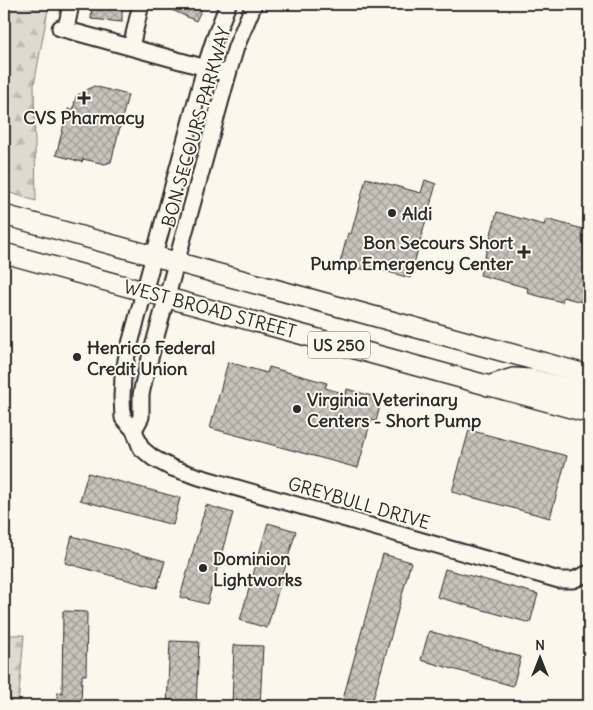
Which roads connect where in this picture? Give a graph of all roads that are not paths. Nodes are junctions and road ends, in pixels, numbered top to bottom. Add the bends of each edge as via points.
1 (72, 4) edge
2 (142, 4) edge
3 (228, 4) edge
4 (254, 4) edge
5 (132, 47) junction
6 (205, 68) junction
7 (228, 74) junction
8 (4, 215) edge
9 (4, 254) edge
10 (154, 256) junction
11 (177, 262) junction
12 (144, 292) junction
13 (167, 298) junction
14 (589, 374) edge
15 (488, 386) junction
16 (589, 394) edge
17 (589, 413) edge
18 (134, 430) junction
19 (589, 573) edge

1 - 5 street via 63,29
2 - 5 street
3 - 6 street, BON SECOURS PARKWAY
4 - 7 street, BON SECOURS PARKWAY
5 - 6 street
6 - 7 street
6 - 10 street, BON SECOURS PARKWAY
7 - 11 street, BON SECOURS PARKWAY
8 - 10 main road, WEST BROAD STREET / US 250
9 - 12 main road, WEST BROAD STREET / US 250
10 - 11 main road, WEST BROAD STREET / US 250
10 - 12 street, BON SECOURS PARKWAY
11 - 13 street, BON SECOURS PARKWAY
11 - 14 main road, WEST BROAD STREET / US 250
12 - 13 main road, WEST BROAD STREET / US 250
12 - 18 street, GREYBULL DRIVE via 123,377 123,418
13 - 15 main road, WEST BROAD STREET / US 250
13 - 18 street via 144,380 141,417
15 - 16 main road via 513,378
15 - 17 main road, WEST BROAD STREET / US 250
18 - 19 street, GREYBULL DRIVE via 141,448 153,458 199,478 559,580 572,580

